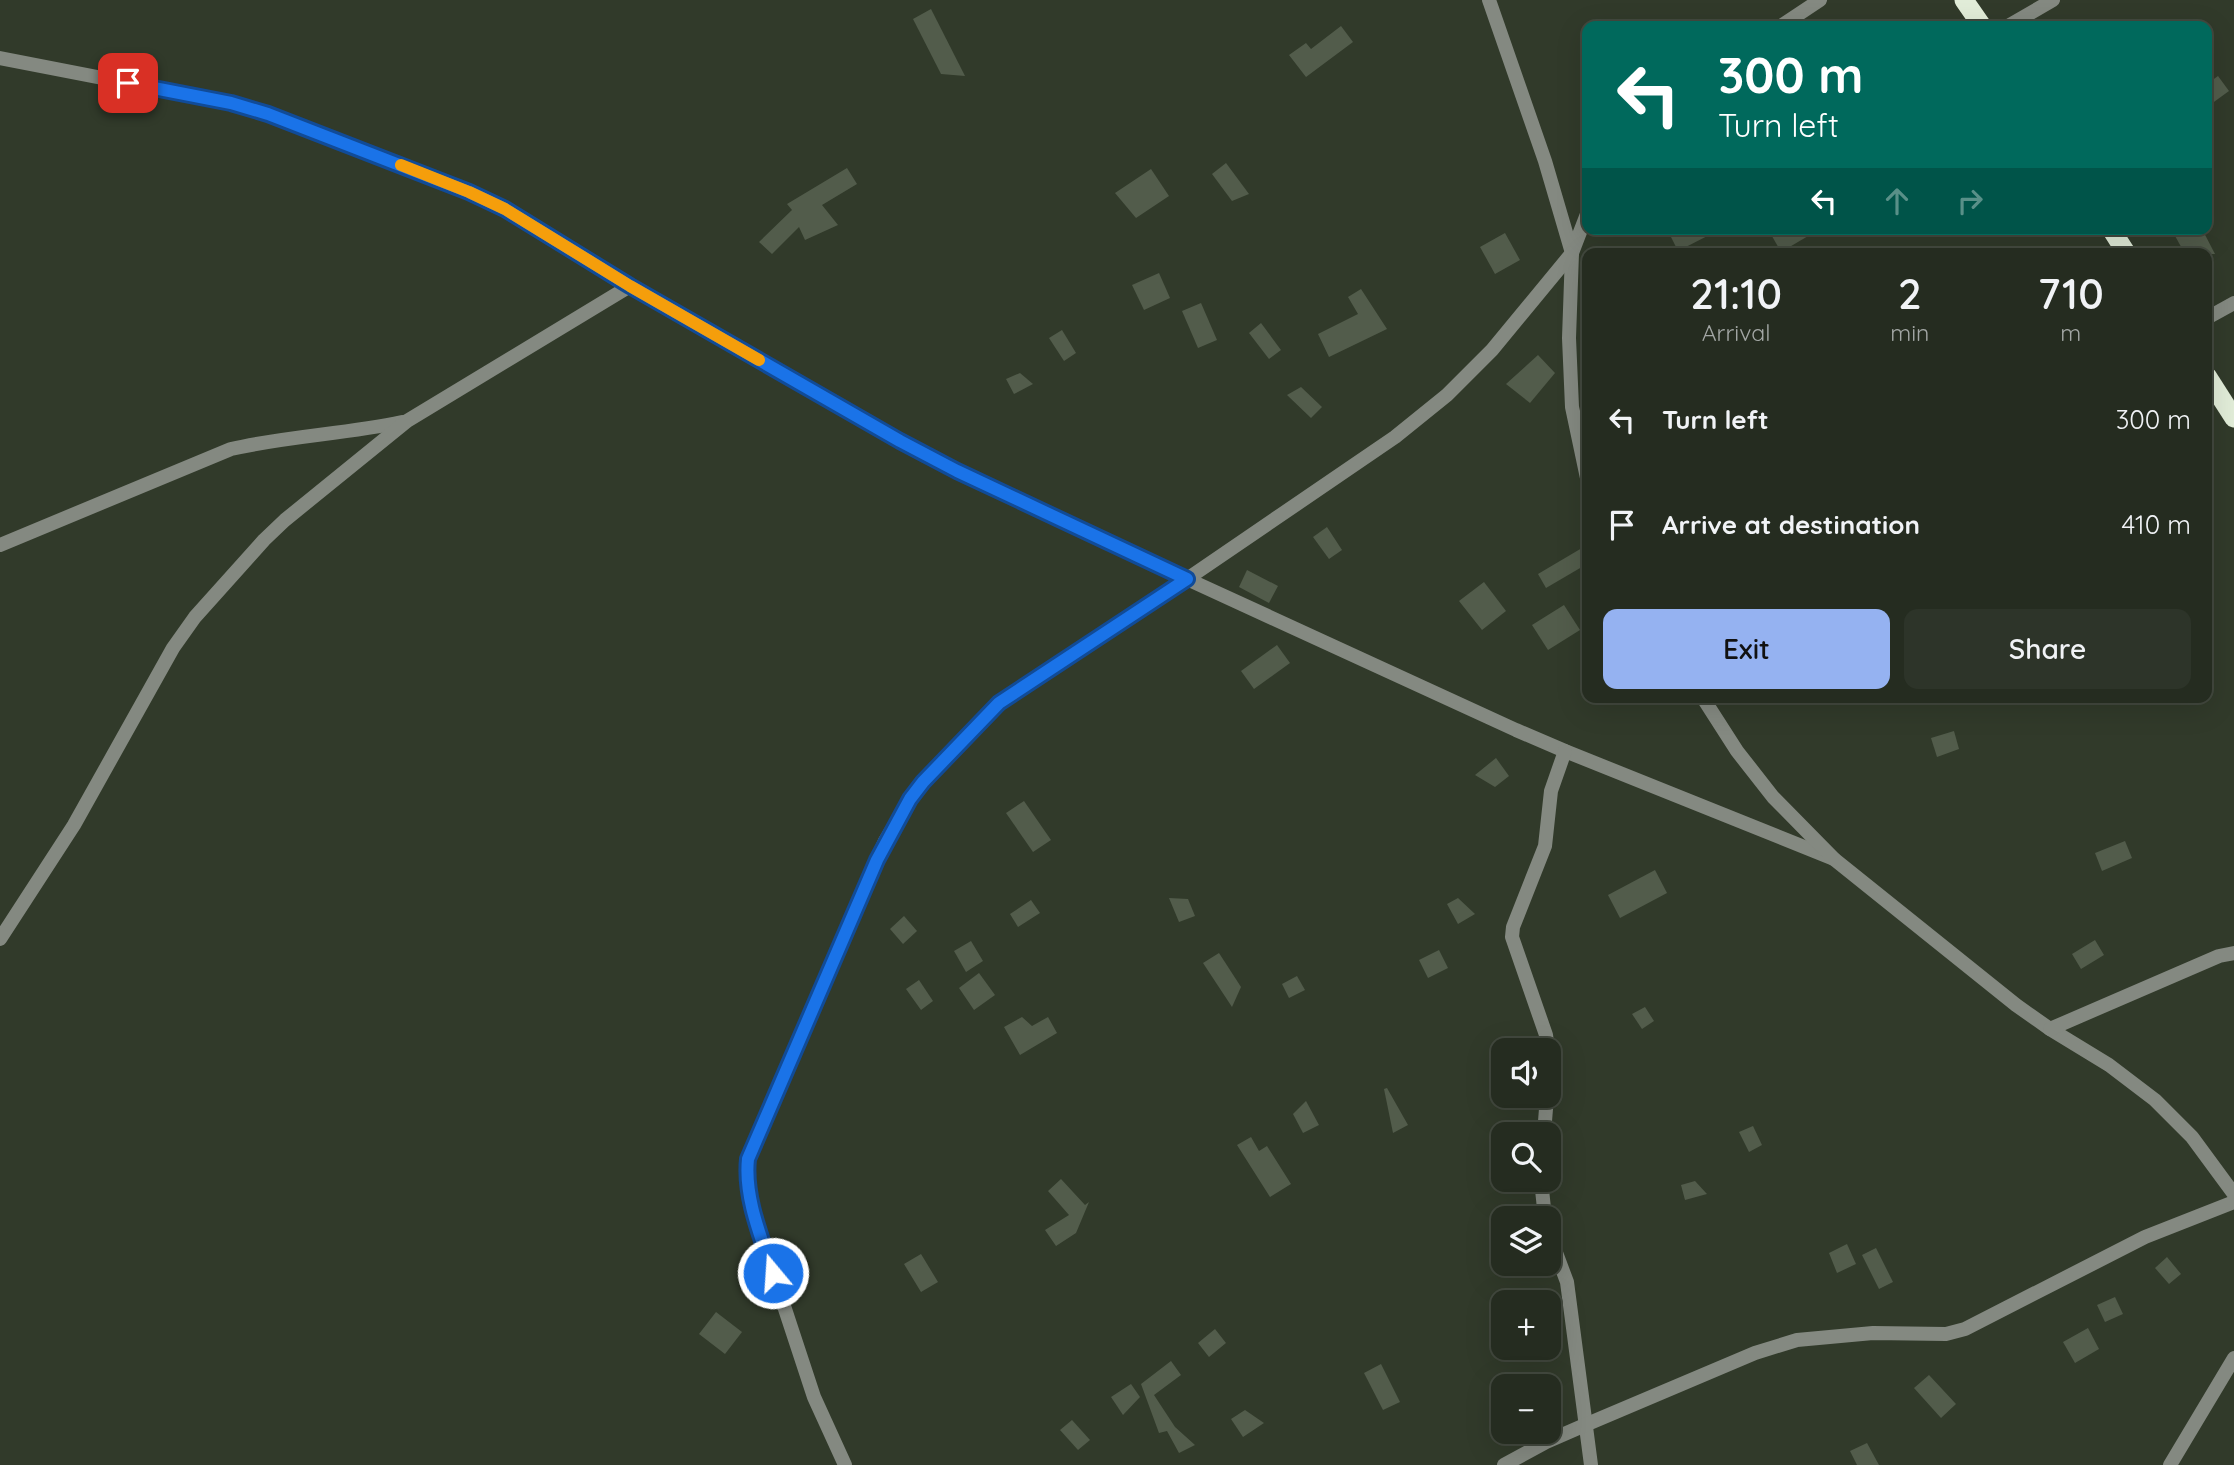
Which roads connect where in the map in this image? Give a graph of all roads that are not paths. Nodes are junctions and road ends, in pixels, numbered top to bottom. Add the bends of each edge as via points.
1 (1489, 0) edge
2 (1821, 0) edge
3 (1964, 0) edge
4 (2053, 0) edge
5 (1789, 21) edge
6 (1979, 21) edge
7 (2017, 21) edge
8 (0, 58) edge
9 (1582, 228) edge
10 (1573, 253) junction
11 (630, 286) junction
12 (2234, 303) edge
13 (2212, 315) edge
14 (2212, 384) edge
15 (2234, 418) edge
16 (407, 421) junction
17 (1582, 454) edge
18 (0, 545) edge
19 (1187, 579) junction
20 (1706, 703) edge
21 (1565, 751) junction
22 (1834, 859) junction
23 (0, 939) edge
24 (2234, 954) edge
25 (2050, 1029) junction
26 (1547, 1038) edge
27 (2234, 1194) edge
28 (2234, 1202) edge
29 (1561, 1266) edge
30 (2234, 1358) edge
31 (1586, 1425) junction
32 (845, 1465) edge
33 (1504, 1465) edge
34 (1591, 1465) edge
35 (2170, 1465) edge

1 - 10 street
2 - 5 street
3 - 6 highway
4 - 7 street
8 - 11 street via 268,114 493,203
9 - 10 street
10 - 17 street via 1572,407
10 - 19 street via 1492,350 1447,395 1395,437
11 - 16 street
11 - 19 street via 946,465
12 - 13 street
14 - 15 highway
16 - 18 street via 231,449
16 - 23 street via 285,520 195,617 74,825
19 - 21 street
19 - 32 street via 999,703 910,799 877,860 748,1159 748,1186 757,1224 814,1396
20 - 22 street via 1773,797
21 - 22 street
21 - 26 street via 1551,791 1545,846 1513,927
22 - 25 street
24 - 25 street via 2219,956
25 - 27 street via 2155,1100 2192,1137
28 - 31 street via 2145,1237 1965,1329 1947,1334 1873,1333 1797,1340 1755,1353
29 - 31 street
30 - 35 street
31 - 33 street
31 - 34 street

